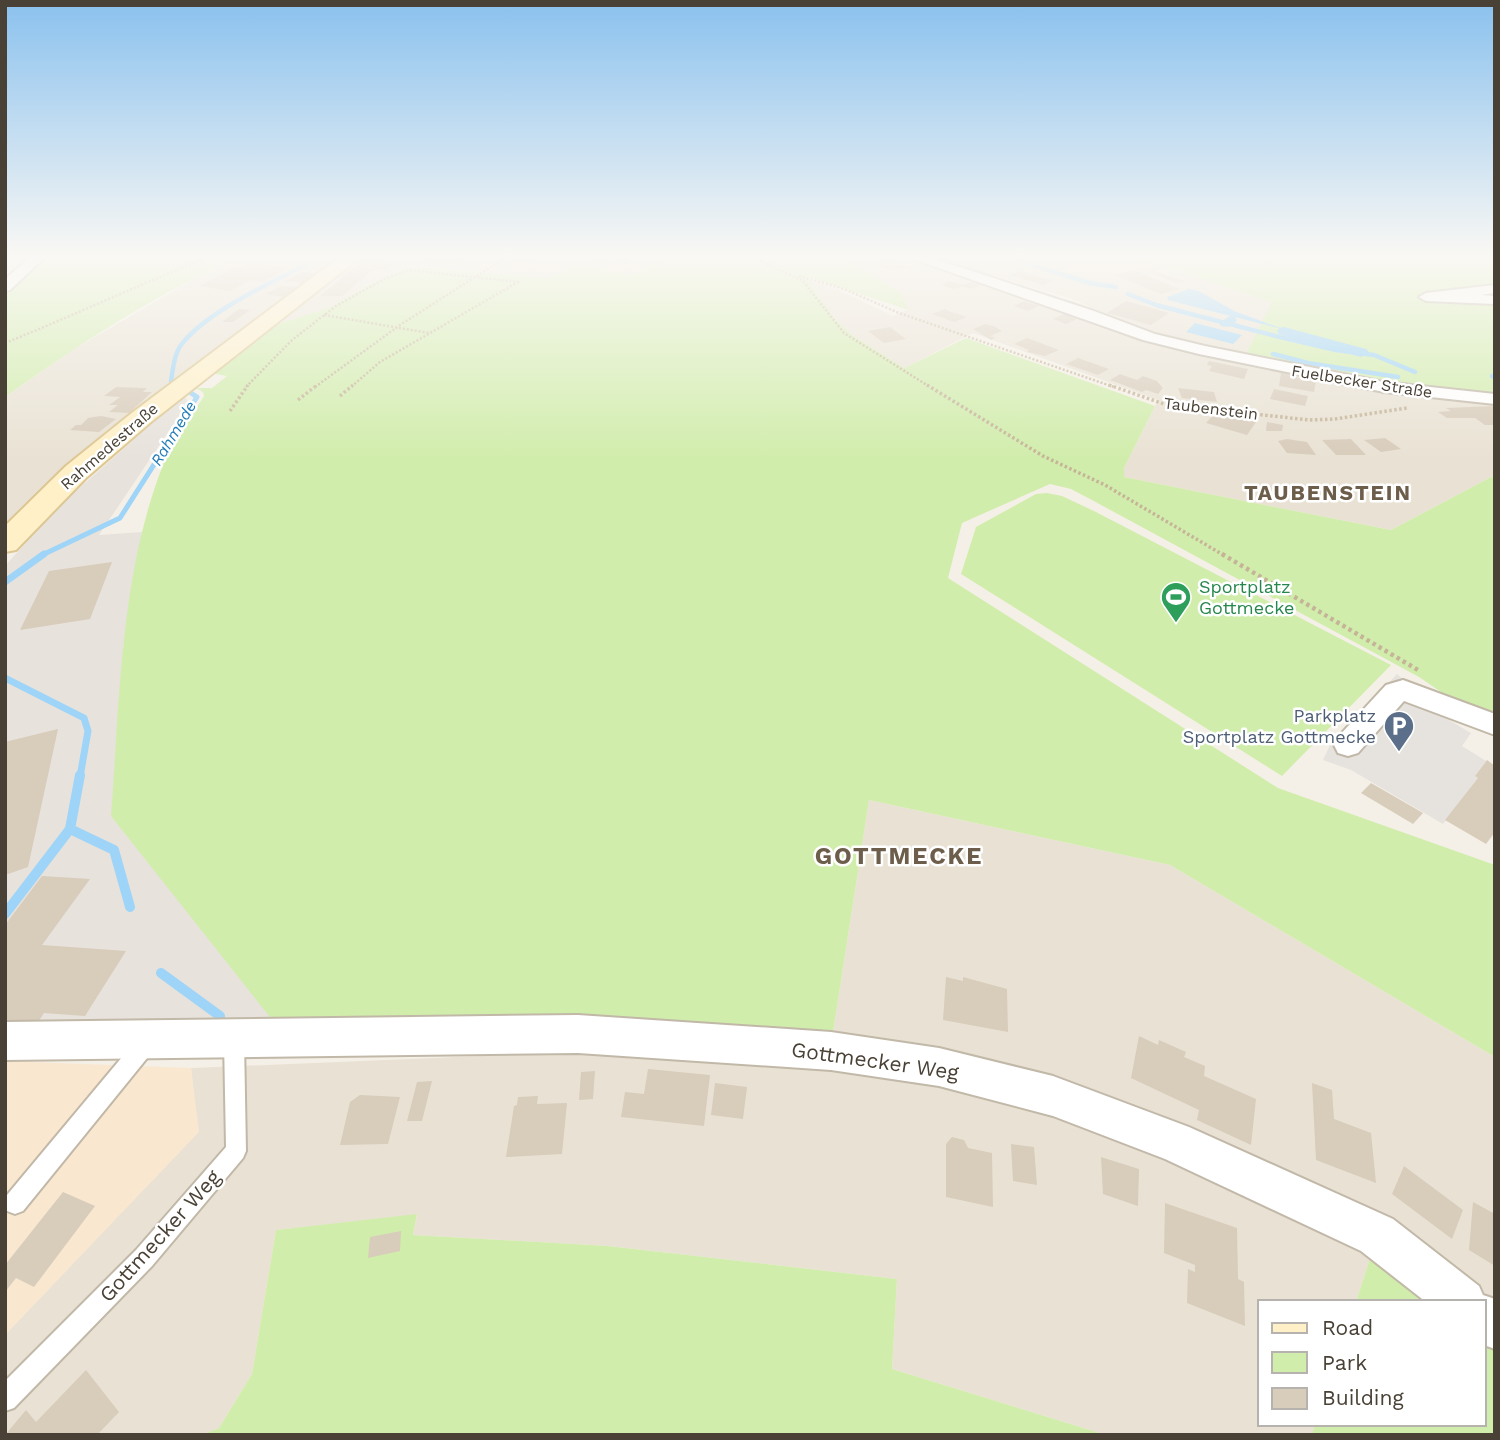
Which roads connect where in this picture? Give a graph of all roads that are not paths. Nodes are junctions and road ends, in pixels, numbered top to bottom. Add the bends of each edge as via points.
1 (264, 323) edge
2 (1113, 323) edge
3 (1495, 399) edge
4 (1410, 408) road end
5 (5, 543) edge
6 (1495, 724) edge
7 (1348, 746) dead end
8 (150, 1039) junction
9 (234, 1040) junction
10 (5, 1041) edge
11 (15, 1203) dead end
12 (1460, 1300) edge
13 (5, 1399) edge

1 - 5 main road, Rahmedestraße via 76,472
2 - 3 street, Fuelbecker Straße via 1205,351 1384,387
3 - 4 street
6 - 7 street via 1404,690 1395,692
8 - 9 street, Gottmecker Weg
8 - 10 street, Gottmecker Weg
8 - 11 lane
9 - 12 street, Gottmecker Weg via 578,1034 831,1051 939,1068 1053,1096 1174,1142 1377,1235
9 - 13 lane, Gottmecker Weg via 236,1151 144,1258

